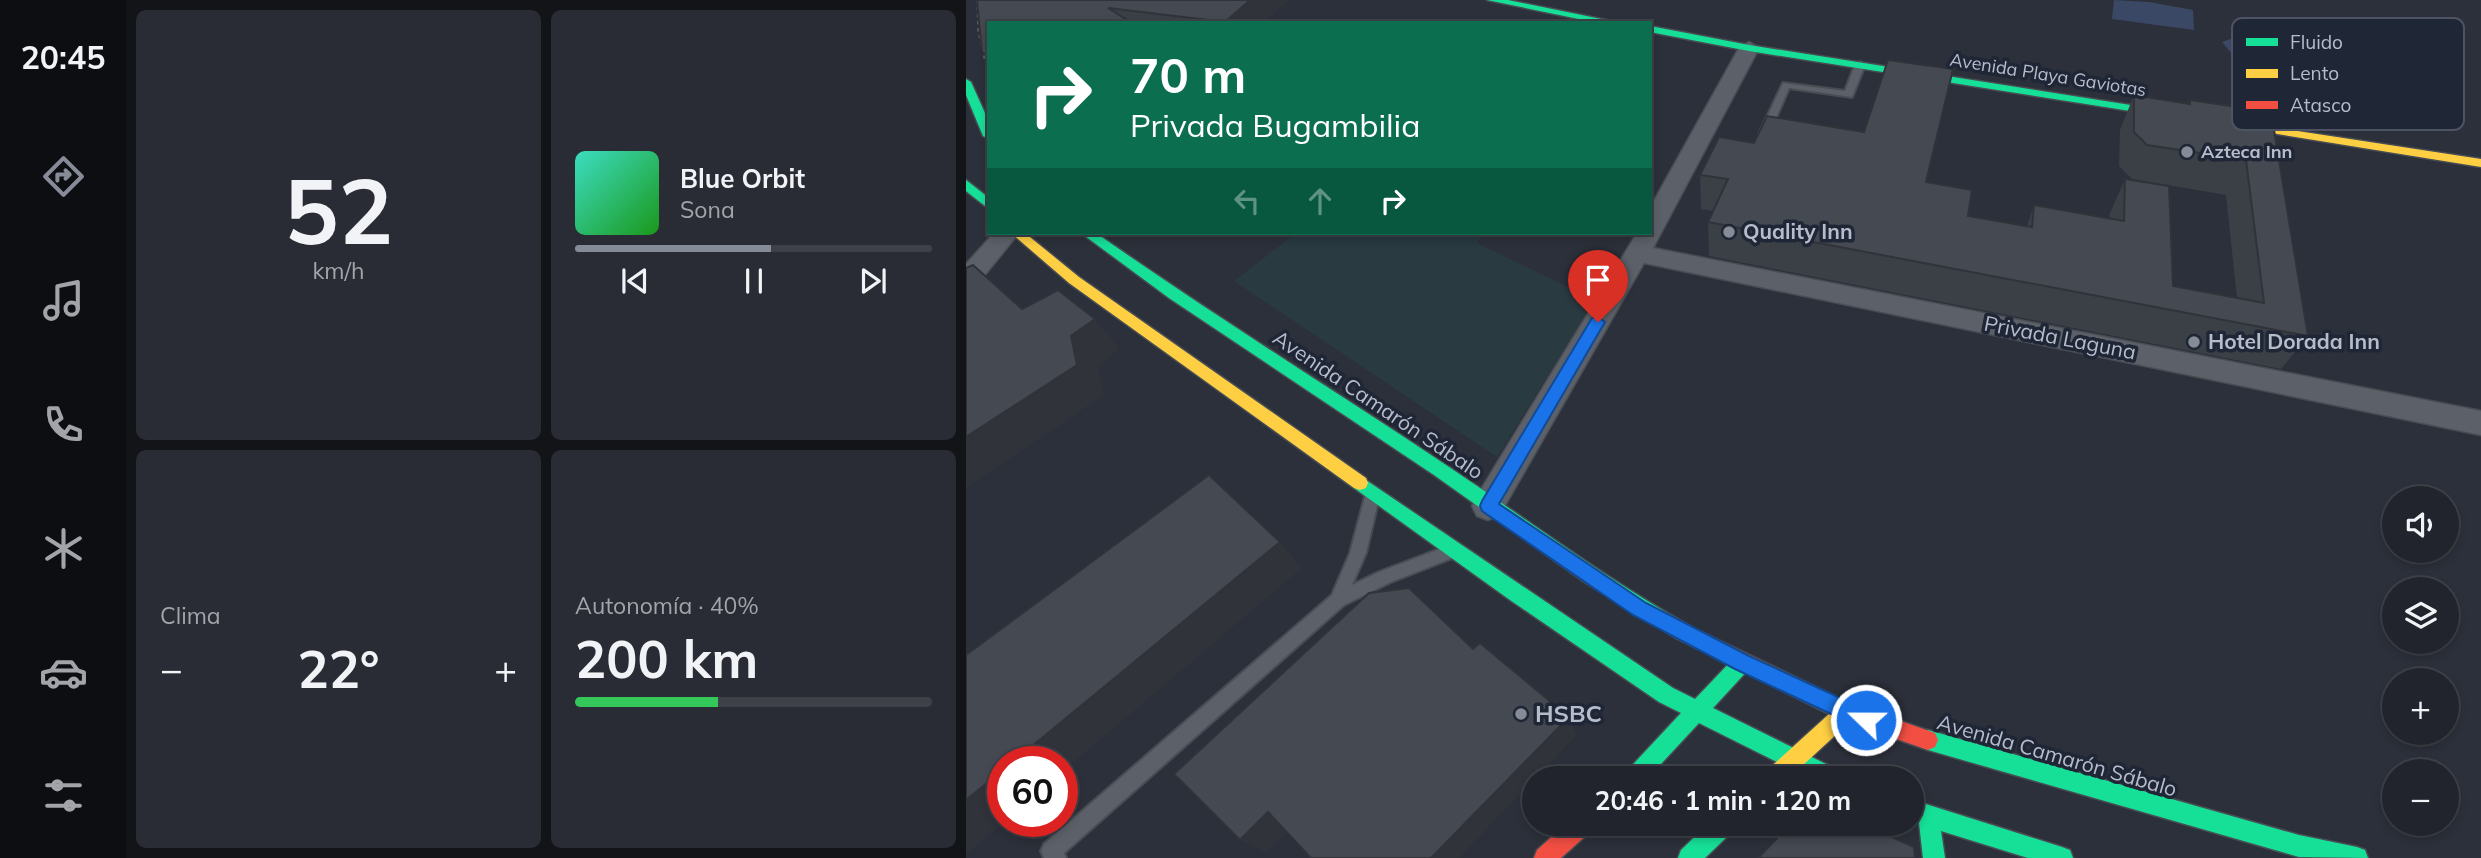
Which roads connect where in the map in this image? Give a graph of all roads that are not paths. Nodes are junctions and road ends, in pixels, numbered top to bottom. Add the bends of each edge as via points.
1 (1492, 0) edge
2 (1605, 21) edge
3 (1652, 29) edge
4 (1749, 48) junction
5 (1860, 65) junction
6 (966, 82) edge
7 (2232, 124) edge
8 (2272, 130) edge
9 (987, 131) edge
10 (1761, 142) edge
11 (2481, 163) edge
12 (966, 184) edge
13 (987, 203) edge
14 (1652, 229) edge
15 (1005, 235) edge
16 (1019, 235) edge
17 (1090, 235) edge
18 (1646, 239) edge
19 (966, 281) edge
20 (2481, 423) edge
21 (1373, 492) junction
22 (1488, 506) junction
23 (1455, 550) junction
24 (1338, 600) junction
25 (1742, 663) junction
26 (1696, 712) junction
27 (1846, 712) junction
28 (1792, 761) junction
29 (1645, 766) edge
30 (1786, 766) edge
31 (1804, 766) edge
32 (1924, 816) edge
33 (1929, 818) junction
34 (1569, 836) edge
35 (1712, 836) edge
36 (1056, 858) edge
37 (1545, 858) edge
38 (1689, 858) edge
39 (1934, 858) edge
40 (2062, 858) edge
41 (2357, 858) edge

1 - 2 main road
3 - 4 main road, Avenida Playa Gaviotas
4 - 5 main road, Avenida Playa Gaviotas
4 - 14 street via 1696,157
5 - 7 main road, Avenida Playa Gaviotas
5 - 10 lane via 1849,95 1786,85
6 - 9 main road
8 - 11 main road, Avenida Playa Gaviotas
12 - 13 main road
15 - 19 street
16 - 21 main road via 1074,281
17 - 22 main road, Avenida Camarón Sábalo
18 - 20 street, Privada Laguna
18 - 22 street
21 - 23 main road
21 - 24 lane via 1357,553
22 - 25 main road, Avenida Camarón Sábalo via 1640,609
23 - 24 lane
23 - 26 main road
24 - 36 lane via 1051,851
25 - 26 main road
25 - 27 main road, Avenida Camarón Sábalo
26 - 28 main road
26 - 29 main road
27 - 28 main road
27 - 41 main road, Avenida Camarón Sábalo via 1991,760
28 - 30 main road
28 - 31 main road
32 - 33 main road
33 - 39 main road
33 - 40 main road
34 - 37 main road
35 - 38 main road

